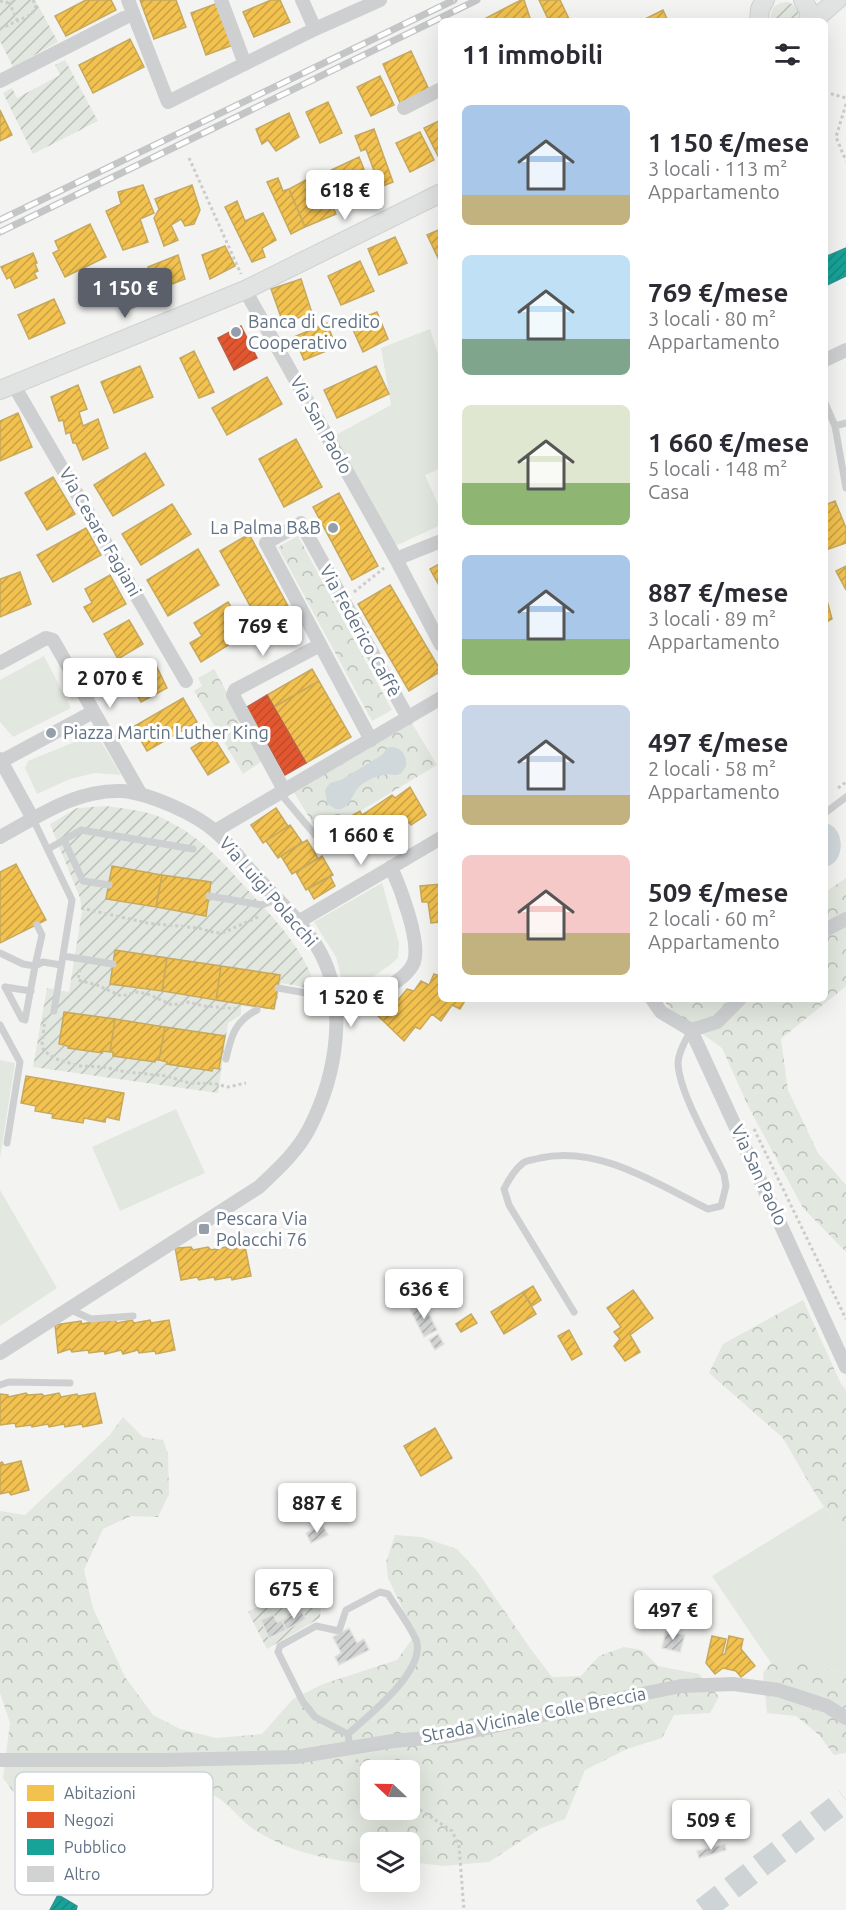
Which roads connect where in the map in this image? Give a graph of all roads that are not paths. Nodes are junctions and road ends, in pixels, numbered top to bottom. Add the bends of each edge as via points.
1 (128, 0) edge
2 (221, 0) edge
3 (302, 0) edge
4 (380, 0) edge
5 (803, 0) edge
6 (837, 0) edge
7 (124, 18) dead end
8 (810, 18) edge
9 (815, 18) edge
10 (315, 29) junction
11 (245, 64) junction
12 (0, 81) edge
13 (438, 91) edge
14 (404, 108) dead end
15 (438, 194) edge
16 (245, 290) junction
17 (846, 350) edge
18 (828, 359) edge
19 (7, 387) edge
20 (828, 410) edge
21 (846, 423) edge
22 (835, 426) junction
23 (846, 488) edge
24 (438, 542) edge
25 (396, 559) junction
26 (438, 639) edge
27 (320, 645) junction
28 (0, 663) edge
29 (186, 681) dead end
30 (438, 700) edge
31 (93, 712) junction
32 (408, 718) junction
33 (371, 740) junction
34 (0, 761) edge
35 (282, 791) junction
36 (140, 793) junction
37 (846, 797) edge
38 (828, 811) edge
39 (33, 819) junction
40 (215, 831) junction
41 (0, 837) edge
42 (64, 840) junction
43 (438, 840) edge
44 (326, 848) dead end
45 (48, 849) junction
46 (193, 849) dead end
47 (391, 867) junction
48 (109, 885) dead end
49 (209, 896) dead end
50 (271, 902) junction
51 (846, 919) edge
52 (298, 922) junction
53 (37, 925) dead end
54 (828, 928) edge
55 (0, 953) edge
56 (63, 956) junction
57 (113, 964) dead end
58 (61, 965) junction
59 (35, 966) junction
60 (278, 988) dead end
61 (31, 991) junction
62 (334, 1002) junction
63 (654, 1002) edge
64 (737, 1002) edge
65 (256, 1010) dead end
66 (50, 1012) road end
67 (0, 1024) edge
68 (691, 1030) junction
69 (226, 1059) dead end
70 (7, 1143) dead end
71 (69, 1309) junction
72 (574, 1312) dead end
73 (133, 1316) dead end
74 (0, 1353) edge
75 (846, 1367) edge
76 (70, 1383) dead end
77 (0, 1385) edge
78 (846, 1718) edge
79 (349, 1741) junction
80 (0, 1760) edge

1 - 11 street via 168,102
2 - 11 street
3 - 10 street
4 - 10 street
5 - 8 main road
6 - 9 main road
7 - 12 street
10 - 11 street
13 - 14 street
15 - 16 main road
16 - 19 main road
16 - 25 street, Via San Paolo
17 - 18 street
19 - 29 street, Via Cesare Fagiani
20 - 22 lane
21 - 22 lane
22 - 23 lane
24 - 25 street
25 - 26 street, Via San Paolo
27 - 32 street, Via Federico Caffè via 266,543 301,523
27 - 33 street, Via Federico Caffè
27 - 35 street via 232,695
28 - 31 street via 46,638 53,640
30 - 32 street, Via Federico Caffè
31 - 34 street
31 - 36 street
32 - 33 street, Via Federico Caffè
33 - 35 street, Via Federico Caffè
34 - 39 street
35 - 40 street, Via Federico Caffè
35 - 44 lane
36 - 39 street, Via Luigi Polacchi via 86,794
36 - 40 street, Via Luigi Polacchi
37 - 38 lane
39 - 41 street, Via Luigi Polacchi
39 - 45 lane
40 - 50 street, Via Luigi Polacchi
42 - 45 lane
42 - 46 lane via 81,830
42 - 48 lane via 83,881
43 - 47 street
45 - 56 lane via 72,900
47 - 52 street
47 - 62 street via 401,889 414,941 414,962 405,974 355,1002
49 - 50 lane via 258,905
50 - 52 street, Via Luigi Polacchi
51 - 54 street
52 - 62 street, Via Luigi Polacchi via 316,945 330,973
53 - 59 lane via 42,935
55 - 59 lane
56 - 57 lane
56 - 58 lane
58 - 59 lane via 43,962
58 - 66 lane
59 - 61 lane
60 - 62 lane
61 - 61 lane via 25,1020 5,987
62 - 71 street, Via Luigi Polacchi via 331,1071 309,1130 286,1161 259,1187
63 - 68 street via 661,1012
64 - 68 street via 717,1022
65 - 69 lane via 237,1024
67 - 70 lane via 20,1062
68 - 72 lane via 678,1062 682,1083 724,1174 726,1186 721,1206 708,1209 624,1168 582,1157 524,1162 504,1189 509,1205
68 - 75 street, Via San Paolo
71 - 73 lane via 92,1319
71 - 74 street, Via Luigi Polacchi
76 - 77 lane
78 - 79 street, Strada Vicinale Colle Breccia via 827,1706 778,1690 733,1684 681,1686 451,1736
79 - 79 lane via 315,1717 303,1702 278,1652 280,1646 316,1626 339,1631 346,1610 380,1592 388,1594 417,1643 416,1659 402,1681
79 - 80 street, Strada Vicinale Colle Breccia via 295,1757

